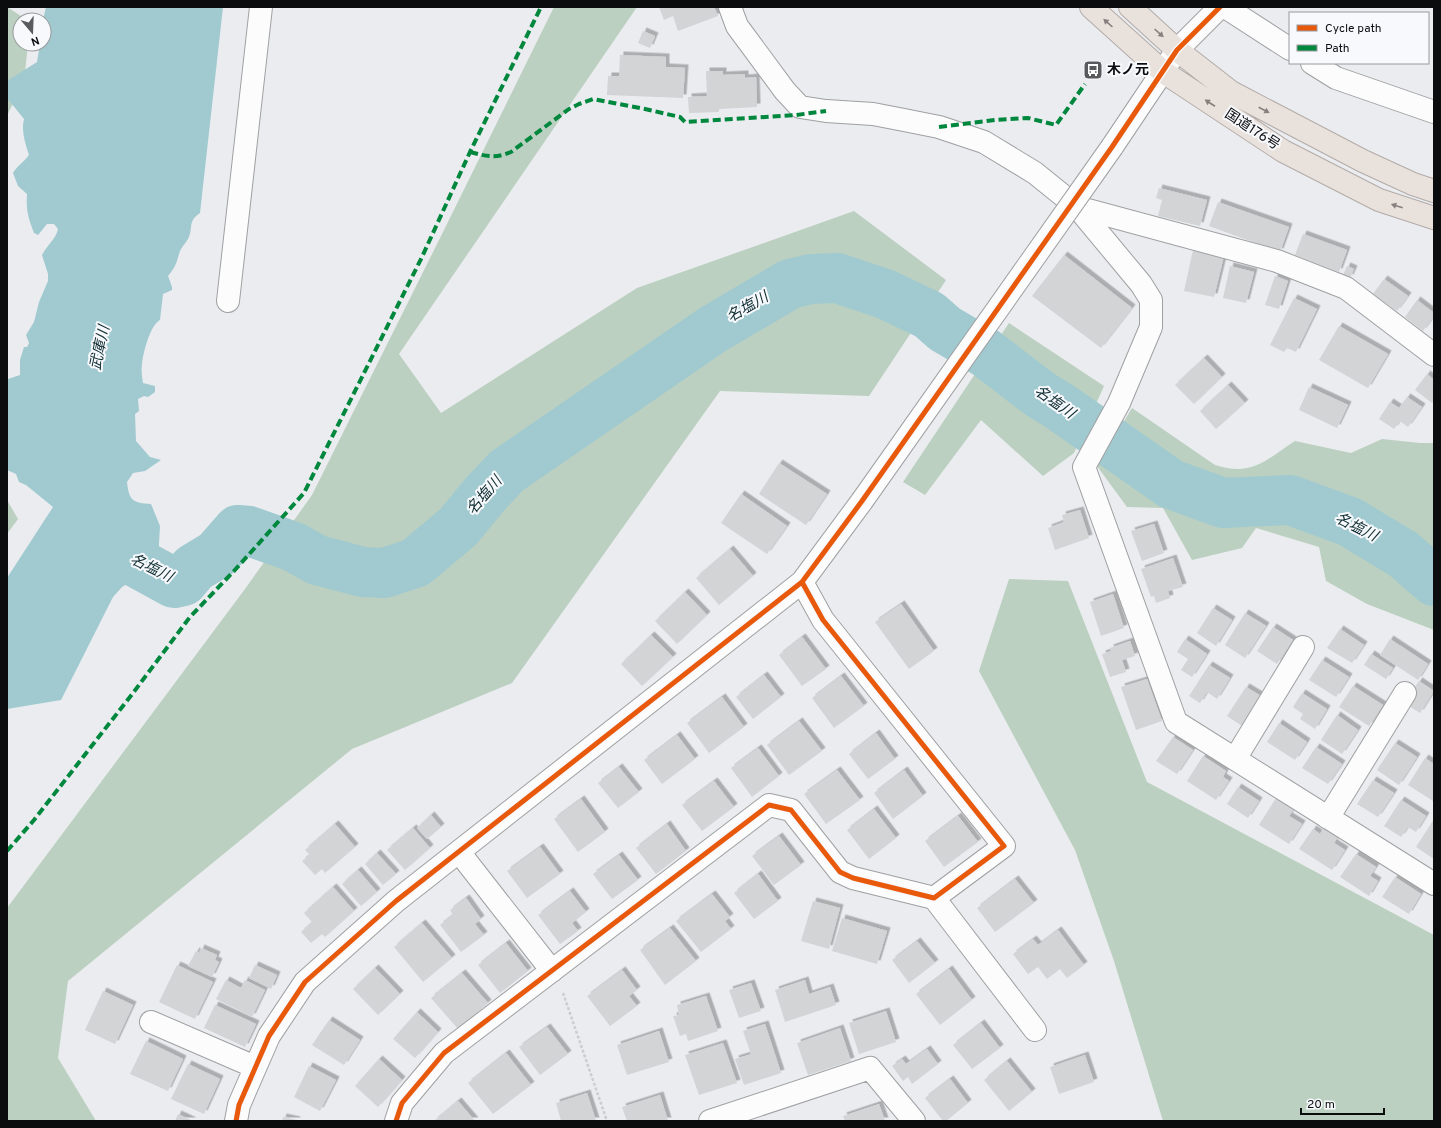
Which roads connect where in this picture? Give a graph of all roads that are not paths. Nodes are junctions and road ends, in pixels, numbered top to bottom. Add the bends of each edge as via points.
1 (261, 7) edge
2 (730, 7) edge
3 (1090, 7) edge
4 (1130, 7) edge
5 (1220, 7) edge
6 (1225, 7) edge
7 (1289, 48) edge
8 (1177, 50) junction
9 (1314, 64) edge
10 (1162, 71) junction
11 (1434, 112) edge
12 (1434, 191) edge
13 (1077, 207) junction
14 (1434, 218) edge
15 (228, 301) dead end
16 (1434, 355) edge
17 (802, 582) junction
18 (1303, 647) dead end
19 (1406, 693) dead end
20 (1235, 759) junction
21 (1328, 818) junction
22 (459, 852) junction
23 (1434, 884) edge
24 (934, 898) junction
25 (557, 980) junction
26 (151, 1022) dead end
27 (1035, 1030) dead end
28 (255, 1067) junction
29 (236, 1121) edge
30 (396, 1121) edge
31 (710, 1121) edge
32 (914, 1121) edge

1 - 15 street
2 - 13 street via 738,26 785,91 800,107 873,114 939,127 984,142 1035,173
10 -> 3 highway, 国道176号
4 -> 8 highway, 国道176号
5 - 8 street
6 - 7 street
8 - 10 street
8 -> 12 highway, 国道176号 via 1231,92 1363,162
9 - 11 street via 1336,78
14 -> 10 highway, 国道176号 via 1379,200 1283,151
10 - 17 street, bridge via 1112,147
13 - 16 street via 1277,261 1339,285
13 - 20 street via 1141,284 1151,300 1151,326 1119,403 1084,467 1176,722
17 - 22 street
17 - 24 street via 823,620 1004,846
18 - 20 street
19 - 21 street
20 - 21 street
21 - 23 street
22 - 25 street
22 - 28 street via 396,901 305,982 269,1036
24 - 25 street via 853,878 840,872 790,810 769,805
24 - 27 street
25 - 30 street via 444,1053 402,1103
26 - 28 street
28 - 29 street via 239,1105
31 - 32 street via 870,1068

